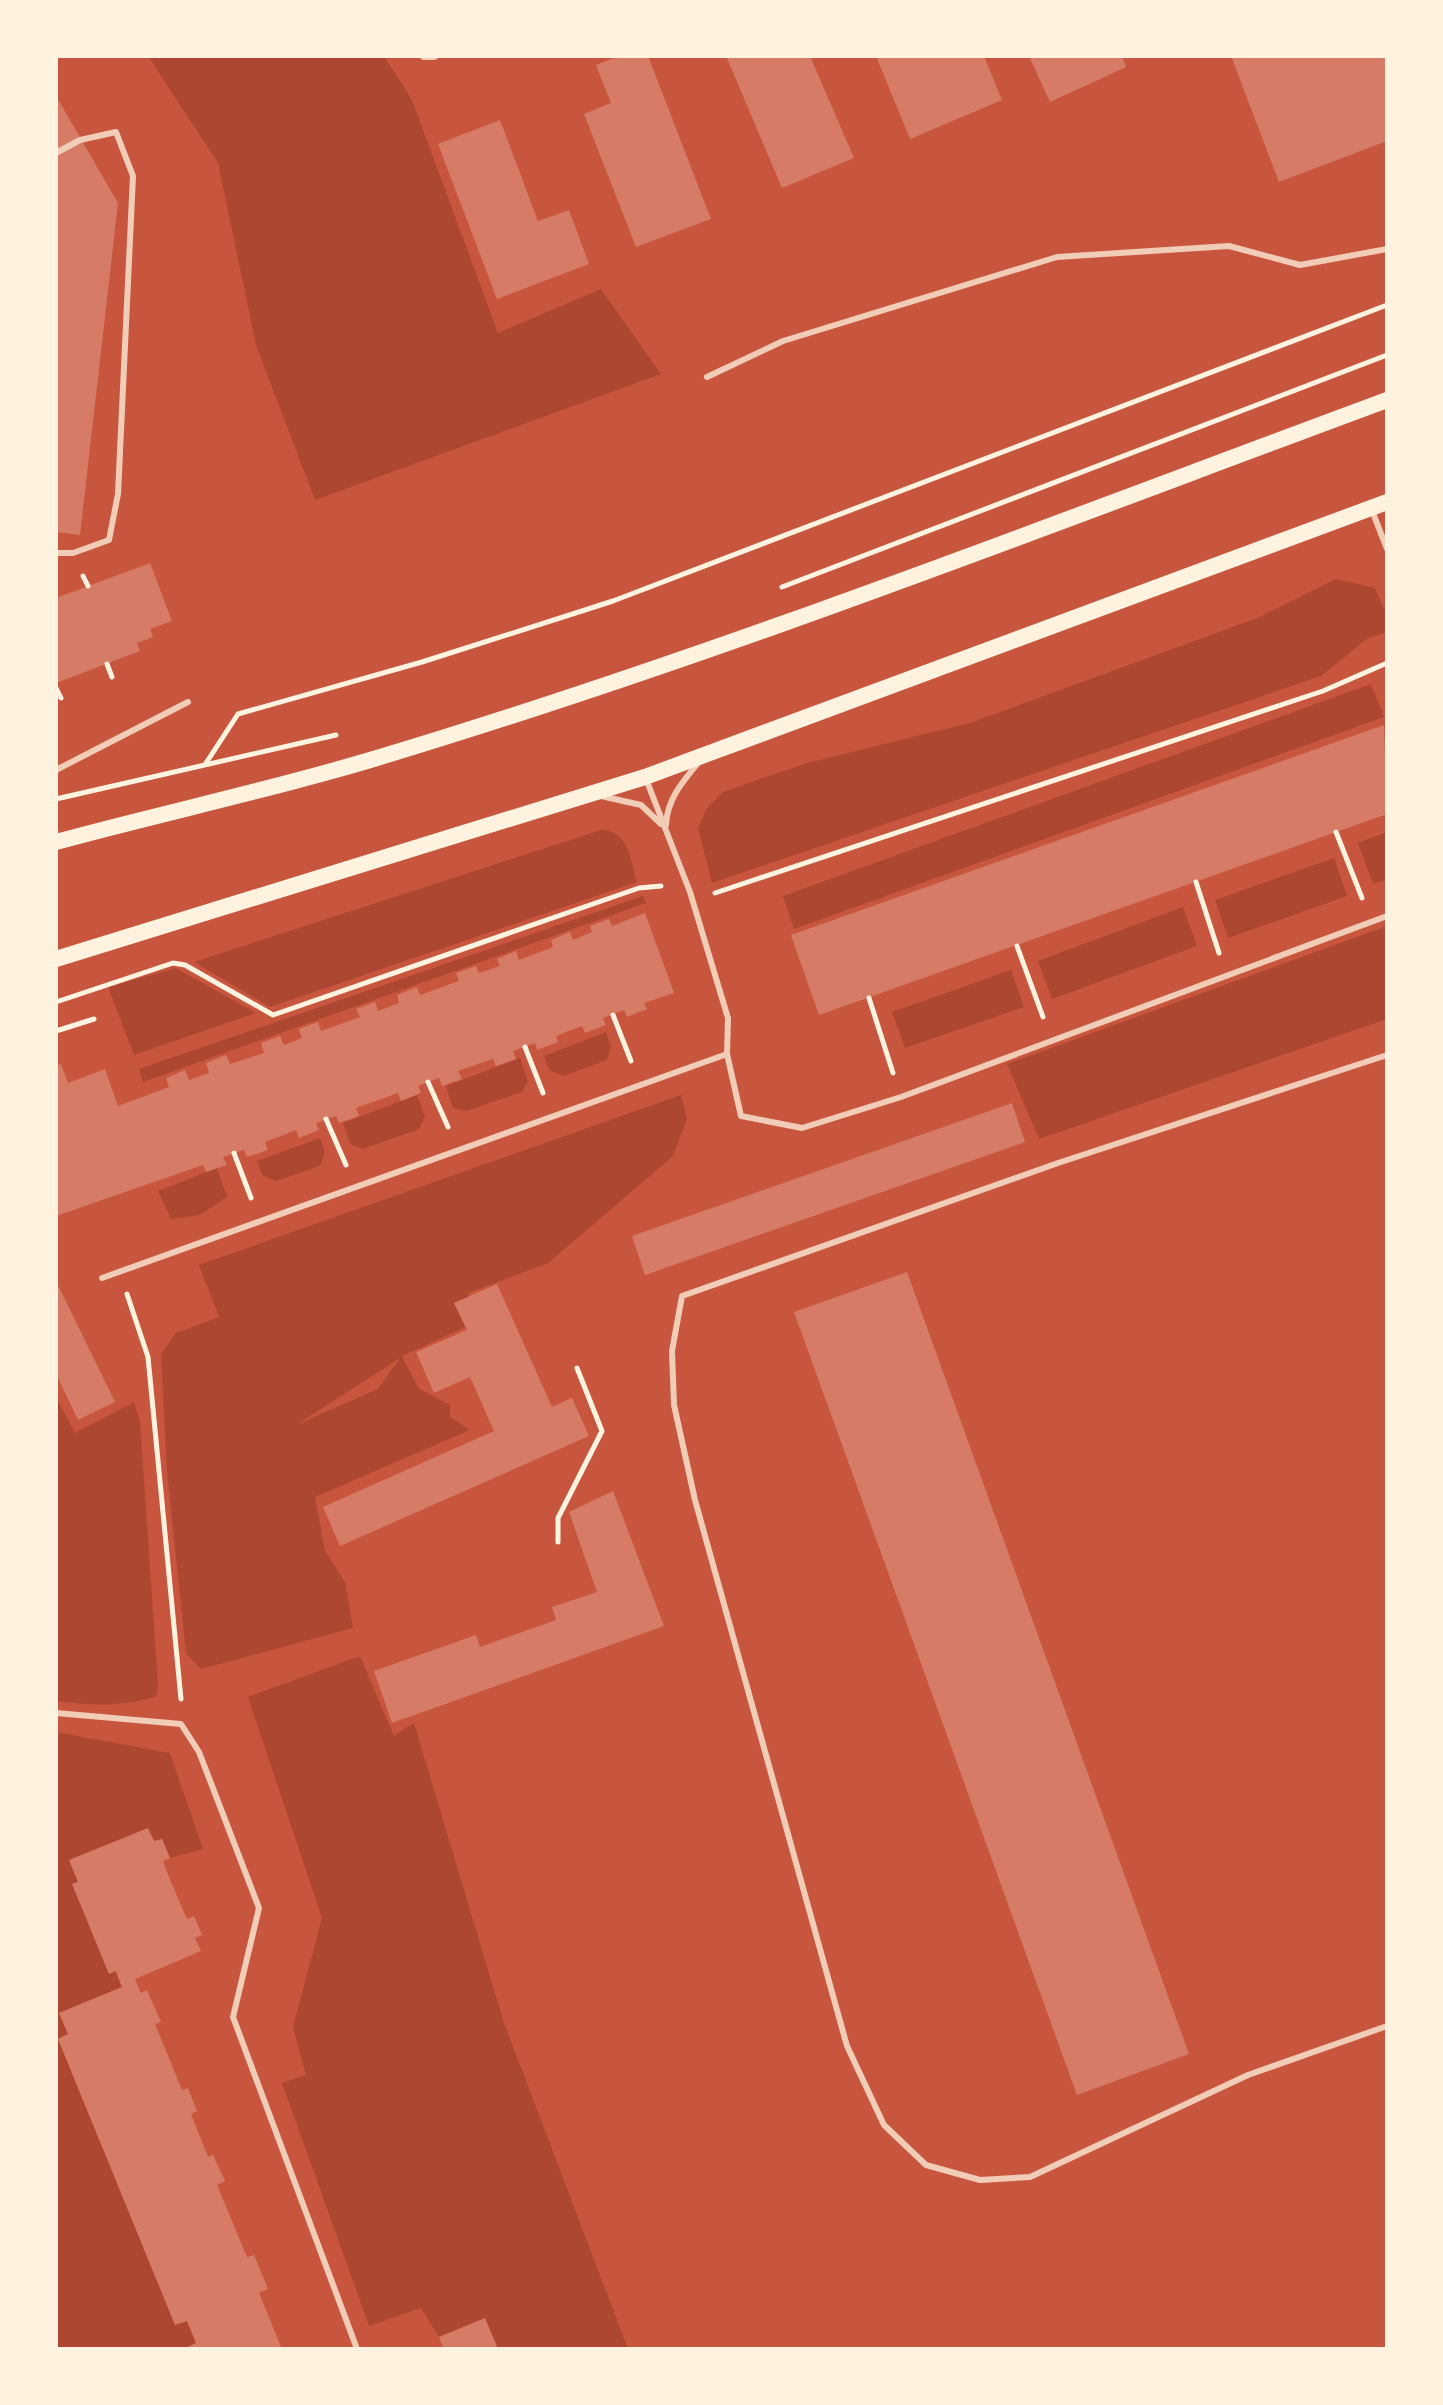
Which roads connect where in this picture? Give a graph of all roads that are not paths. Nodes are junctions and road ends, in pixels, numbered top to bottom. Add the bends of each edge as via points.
1 (424, 56) edge
2 (434, 56) edge
3 (56, 153) edge
4 (1387, 249) edge
5 (707, 377) dead end
6 (1387, 400) edge
7 (1387, 502) edge
8 (1371, 508) junction
9 (1387, 549) edge
10 (56, 553) edge
11 (188, 702) dead end
12 (704, 755) junction
13 (56, 770) edge
14 (645, 777) junction
15 (590, 794) junction
16 (666, 831) junction
17 (56, 842) edge
18 (1387, 916) edge
19 (56, 959) edge
20 (727, 1054) junction
21 (1387, 1055) edge
22 (102, 1278) dead end
23 (56, 1713) edge
24 (1387, 2026) edge
25 (357, 2349) edge

1 - 2 street
3 - 10 lane via 80,140 116,132 133,176 118,494 109,540 73,553
4 - 5 lane via 1300,265 1229,246 1057,257 783,341
6 - 17 main road via 602,686 374,759
7 - 8 main road
8 - 9 lane
8 - 12 main road
11 - 13 lane
12 - 14 main road
12 - 16 lane via 667,810
14 - 15 main road
14 - 16 lane
15 - 16 lane via 641,805
15 - 19 main road
16 - 20 lane via 728,1018
18 - 20 lane via 901,1097 802,1128 741,1116
20 - 22 lane
21 - 24 lane via 1058,1163 682,1296 672,1351 674,1405 695,1500 847,2046 884,2125 926,2165 980,2180 1030,2177 1248,2075
23 - 25 lane via 181,1724 199,1752 259,1908 233,2017

